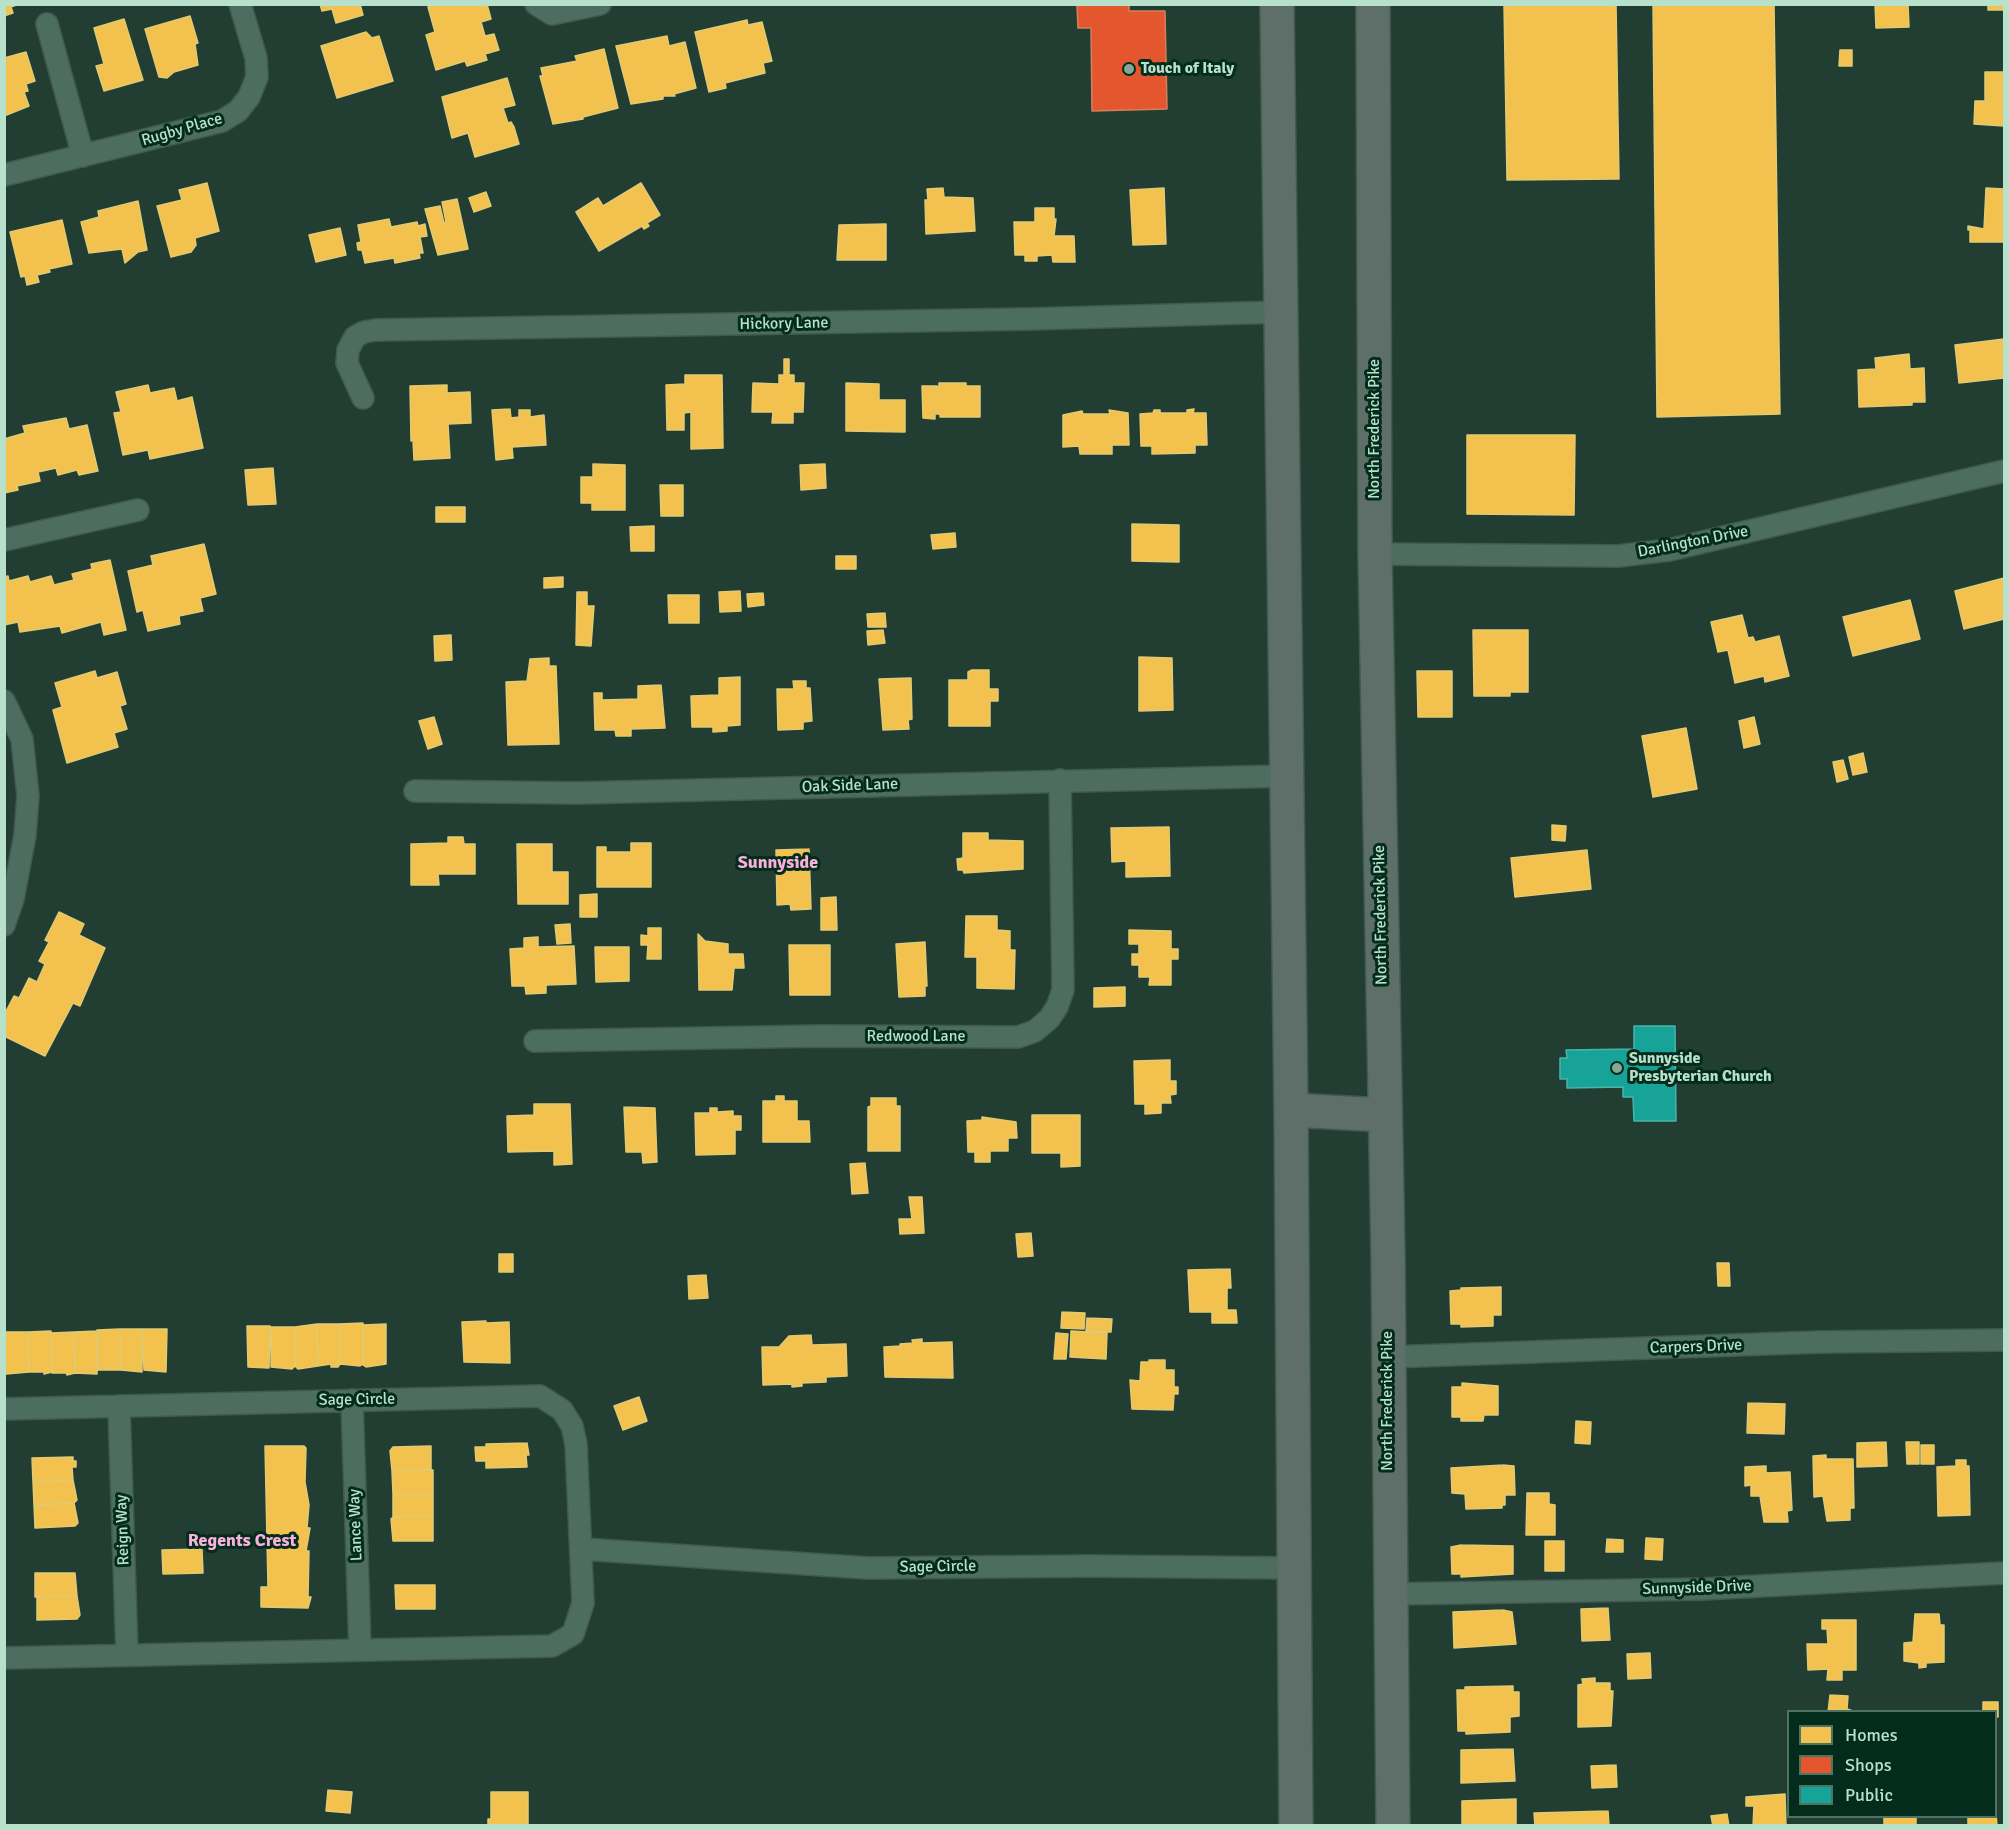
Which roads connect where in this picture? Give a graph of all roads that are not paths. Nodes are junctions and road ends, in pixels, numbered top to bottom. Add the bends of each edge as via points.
1 (240, 4) edge
2 (536, 4) edge
3 (600, 4) edge
4 (1278, 4) edge
5 (1373, 4) edge
6 (47, 24) dead end
7 (83, 156) junction
8 (4, 175) edge
9 (1281, 312) junction
10 (363, 398) dead end
11 (2004, 471) edge
12 (138, 510) dead end
13 (4, 540) edge
14 (1375, 555) junction
15 (4, 701) edge
16 (1285, 776) junction
17 (1060, 780) junction
18 (415, 790) dead end
19 (4, 925) edge
20 (535, 1041) dead end
21 (1291, 1110) junction
22 (1384, 1115) junction
23 (2004, 1340) edge
24 (1388, 1357) junction
25 (352, 1400) junction
26 (119, 1406) junction
27 (4, 1409) edge
28 (582, 1550) junction
29 (1294, 1568) junction
30 (2004, 1573) edge
31 (1389, 1594) junction
32 (360, 1650) junction
33 (127, 1655) junction
34 (4, 1658) edge
35 (1296, 1826) edge
36 (1393, 1826) edge

1 - 7 street, Rugby Place via 256,58 257,77 238,111 222,121
2 - 3 street via 552,14
4 - 9 main road
5 - 14 main road, North Frederick Pike
6 - 7 street
7 - 8 street, Rugby Place
9 - 10 street, Hickory Lane via 376,330 355,337 348,350 347,363
9 - 16 main road
11 - 14 street, Darlington Drive via 1670,550 1618,556
12 - 13 street
14 - 22 main road, North Frederick Pike
15 - 19 street via 22,739 28,796 25,835
16 - 17 street, Oak Side Lane
16 - 21 main road
17 - 18 street, Oak Side Lane via 577,793
17 - 20 street, Redwood Lane via 1063,990 1049,1020 1035,1031 1017,1037
21 - 22 main road
21 - 29 main road
22 - 24 main road, North Frederick Pike
23 - 24 street, Carpers Drive via 1821,1342
24 - 31 main road, North Frederick Pike
25 - 26 street, Sage Circle
25 - 28 street, Sage Circle via 540,1396 562,1410 572,1426 576,1444
25 - 32 street, Lance Way
26 - 27 street, Sage Circle
26 - 33 street, Reign Way
28 - 29 street, Sage Circle via 868,1568
28 - 32 street, Sage Circle via 583,1604 573,1634 552,1646
29 - 35 main road
30 - 31 street, Sunnyside Drive via 1703,1589
31 - 36 main road, North Frederick Pike
32 - 33 street, Sage Circle
33 - 34 street, Sage Circle

